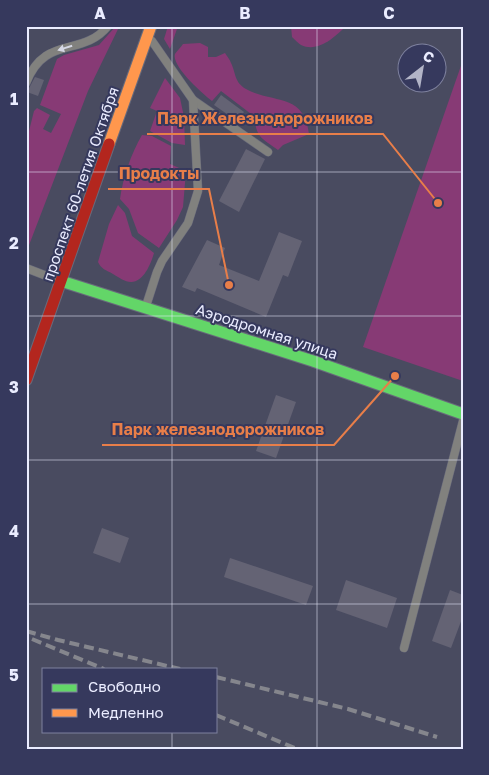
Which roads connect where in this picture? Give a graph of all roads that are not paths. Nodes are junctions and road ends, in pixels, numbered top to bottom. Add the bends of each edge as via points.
1 (108, 26) edge
2 (149, 31) edge
3 (26, 83) edge
4 (193, 100) junction
5 (268, 152) dead end
6 (26, 268) edge
7 (61, 281) junction
8 (145, 307) junction
9 (26, 380) edge
10 (463, 414) edge
11 (463, 421) edge
12 (404, 648) dead end

1 -> 3 lane via 96,38 48,53 30,72
2 - 4 lane
2 - 7 main road, проспект 60-летия Октября
4 - 5 lane
4 - 8 lane via 198,192 188,223 159,266
6 - 7 lane
7 - 8 main road, Аэродромная улица
7 - 9 main road, проспект 60-летия Октября
8 - 10 main road, Аэродромная улица
11 - 12 lane

